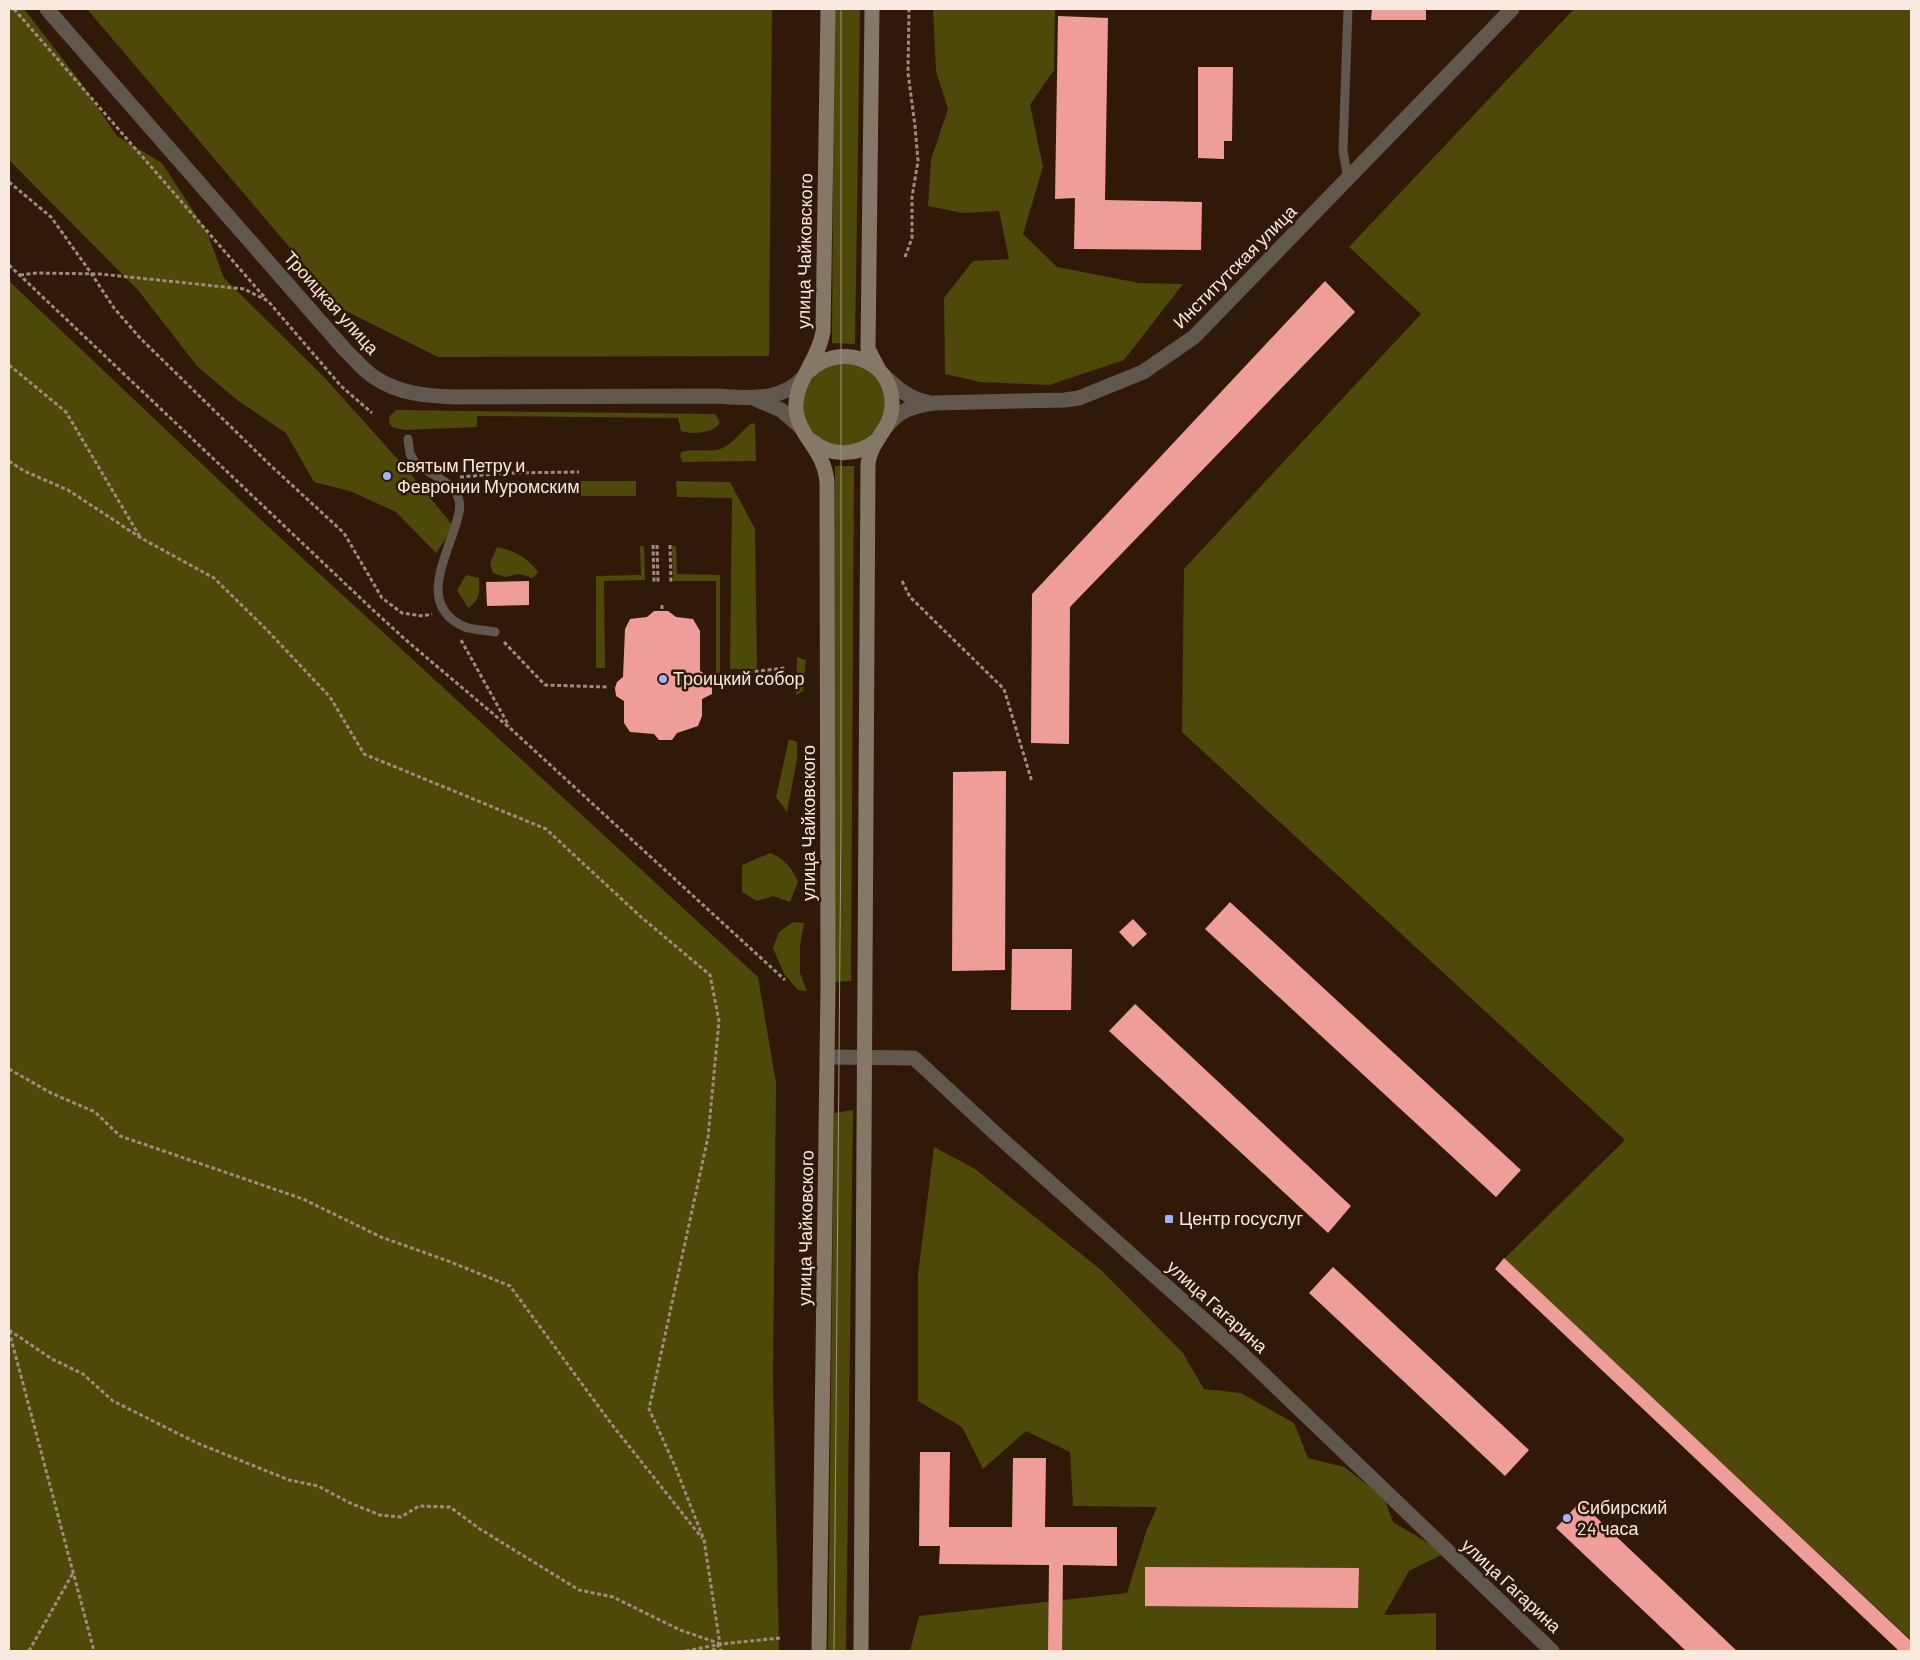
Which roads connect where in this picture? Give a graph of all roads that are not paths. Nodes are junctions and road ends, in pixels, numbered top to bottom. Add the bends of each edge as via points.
1 (47, 9) edge
2 (828, 9) edge
3 (872, 9) edge
4 (1348, 9) edge
5 (1512, 9) edge
6 (1348, 179) junction
7 (805, 375) junction
8 (882, 375) junction
9 (754, 399) junction
10 (934, 403) junction
11 (804, 431) junction
12 (883, 432) junction
13 (408, 439) dead end
14 (495, 632) road end
15 (864, 1056) junction
16 (827, 1057) junction
17 (819, 1651) edge
18 (860, 1651) edge
19 (1552, 1651) edge

1 - 9 street, Троицкая улица via 346,351 373,377 400,391 432,396 718,396
2 - 7 main road, улица Чайковского via 823,326 821,341
3 - 8 main road via 868,350
4 - 6 lane via 1343,151
5 - 6 street, Институтская улица
6 - 10 street, Институтская улица via 1194,337 1143,372 1079,398
7 - 8 main road, Институтская улица via 824,361 836,357 856,357 868,362
7 - 9 street via 794,387 780,394
7 - 11 main road, улица Чайковского via 796,403 797,416
8 - 10 street via 903,393
8 - 12 main road, Институтская улица via 892,400 892,413
9 - 11 street via 781,410
10 - 12 street, Институтская улица via 904,410
11 - 12 main road via 820,447 838,453 863,449
11 - 16 main road, улица Чайковского via 821,456 826,476
12 - 15 main road, Институтская улица via 868,464
13 - 14 lane via 414,461 454,490 460,504 438,579 438,597 445,613 467,627
15 - 16 street, улица Гагарина
15 - 18 main road
15 - 19 street, улица Гагарина via 914,1058 1240,1352
16 - 17 main road, улица Чайковского

